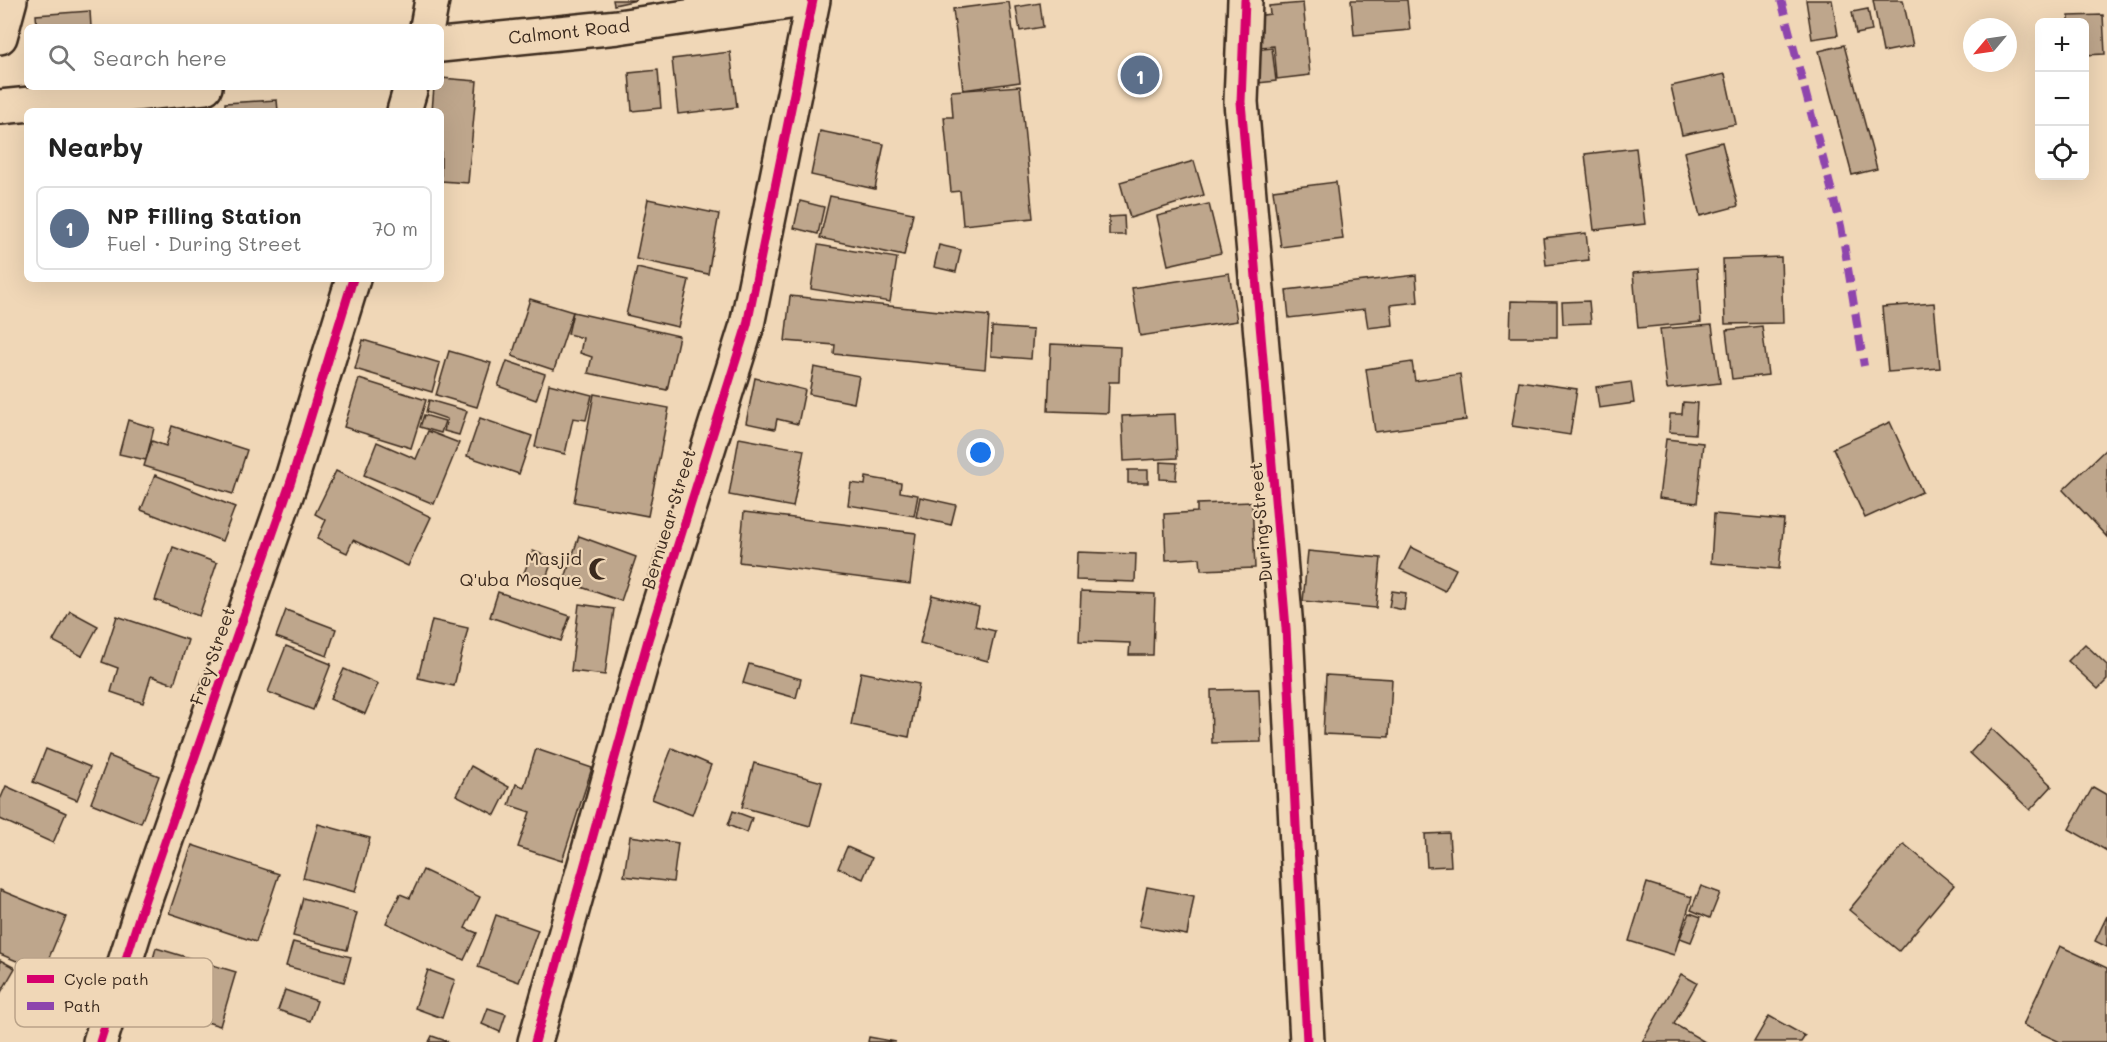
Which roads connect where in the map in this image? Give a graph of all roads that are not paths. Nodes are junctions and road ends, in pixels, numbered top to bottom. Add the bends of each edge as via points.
1 (10, 0) edge
2 (432, 0) edge
3 (803, 0) edge
4 (813, 0) edge
5 (1245, 0) edge
6 (428, 24) edge
7 (0, 37) edge
8 (444, 45) edge
9 (174, 90) edge
10 (410, 90) edge
11 (0, 107) edge
12 (405, 108) edge
13 (352, 282) edge
14 (126, 958) edge
15 (105, 1027) edge
16 (100, 1042) edge
17 (535, 1042) edge
18 (1307, 1042) edge

1 - 7 street
2 - 6 street
3 - 8 street, Calmont Road via 618,27
4 - 17 street, Bernuear Street via 747,325 648,640
5 - 18 street, During Street via 1241,102 1286,628
9 - 11 street
10 - 12 street
13 - 14 street, Frey Street via 291,481
15 - 16 street, Frey Street

